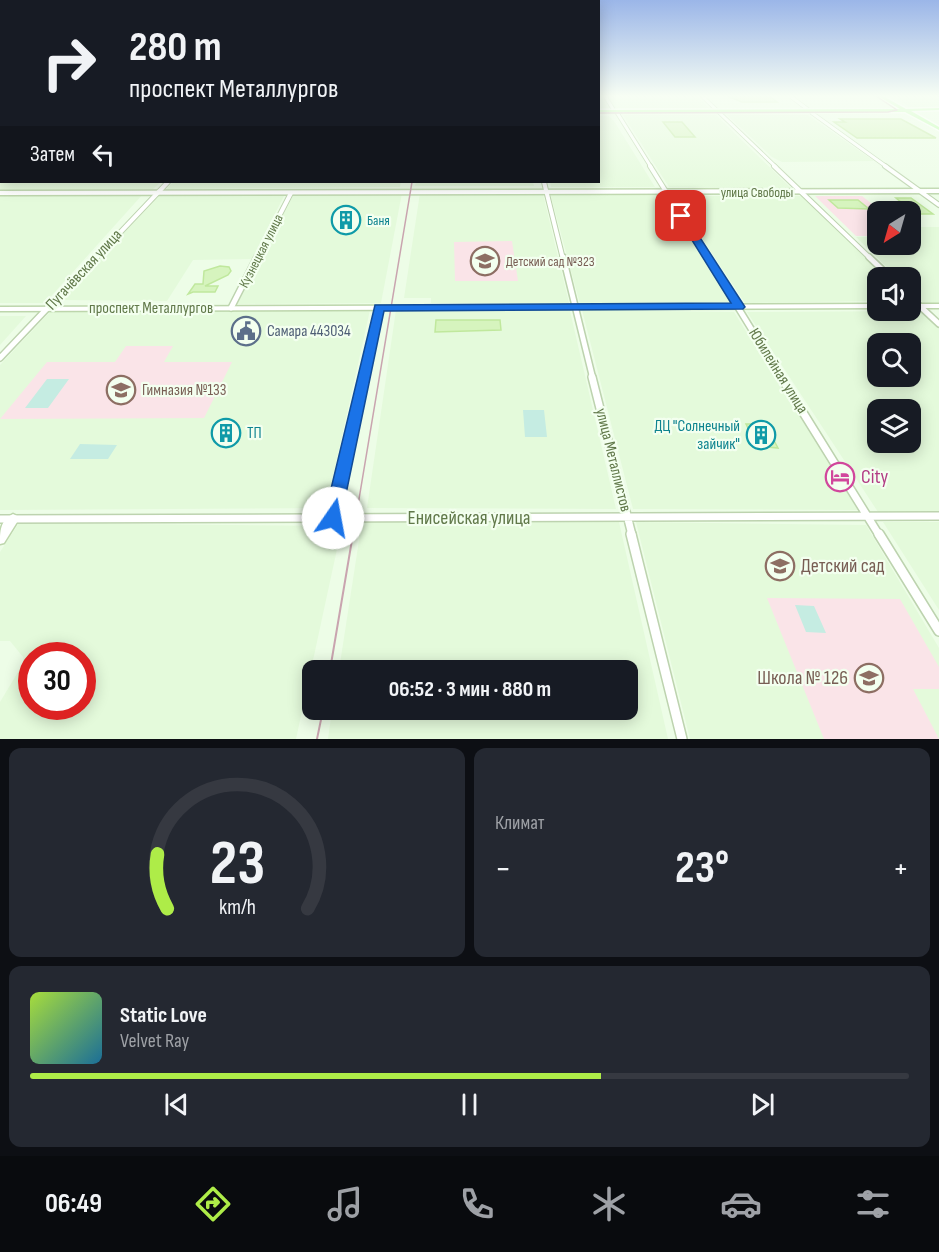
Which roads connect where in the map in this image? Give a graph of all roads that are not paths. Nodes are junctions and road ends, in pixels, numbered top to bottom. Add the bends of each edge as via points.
1 (628, 130) edge
2 (739, 130) edge
3 (837, 130) edge
4 (167, 183) edge
5 (544, 183) edge
6 (920, 191) junction
7 (939, 191) edge
8 (158, 192) junction
9 (546, 192) junction
10 (666, 192) junction
11 (802, 192) junction
12 (0, 193) edge
13 (291, 193) junction
14 (939, 205) edge
15 (880, 267) edge
16 (867, 306) edge
17 (921, 306) joint
18 (939, 306) edge
19 (575, 307) junction
20 (739, 307) junction
21 (231, 308) junction
22 (379, 308) junction
23 (0, 309) edge
24 (47, 309) junction
25 (939, 324) edge
26 (0, 358) edge
27 (868, 516) junction
28 (939, 516) edge
29 (627, 517) junction
30 (333, 518) junction
31 (0, 519) edge
32 (13, 519) junction
33 (0, 539) edge
34 (939, 631) edge
35 (682, 739) edge

1 - 10 street, Юбилейная улица
2 - 11 street
3 - 6 street
4 - 8 street, Пугачёвская улица
5 - 9 street, улица Металлистов
6 - 7 street, улица Свободы
6 - 11 street, улица Свободы
6 - 14 street
8 - 12 street, улица Свободы
8 - 13 street, улица Свободы
8 - 24 street, Пугачёвская улица
9 - 10 street, улица Свободы
9 - 13 street, улица Свободы
9 - 19 street, улица Металлистов
10 - 11 street, улица Свободы
10 - 20 street, Юбилейная улица
11 - 15 street
13 - 21 street, Кузнецкая улица
16 - 20 street, проспект Металлургов
17 - 18 street
17 - 25 street
19 - 20 street, проспект Металлургов
19 - 22 street, проспект Металлургов
19 - 29 street, улица Металлистов
20 - 27 street, Юбилейная улица
21 - 22 street, проспект Металлургов
21 - 24 street, проспект Металлургов
22 - 30 street
23 - 24 street, проспект Металлургов
24 - 26 street, Пугачёвская улица
27 - 28 street, Енисейская улица
27 - 29 street, Енисейская улица
27 - 34 street, Юбилейная улица
29 - 30 street, Енисейская улица
29 - 35 street, улица Металлистов
30 - 32 street, Енисейская улица
31 - 32 street, Енисейская улица
32 - 33 street

